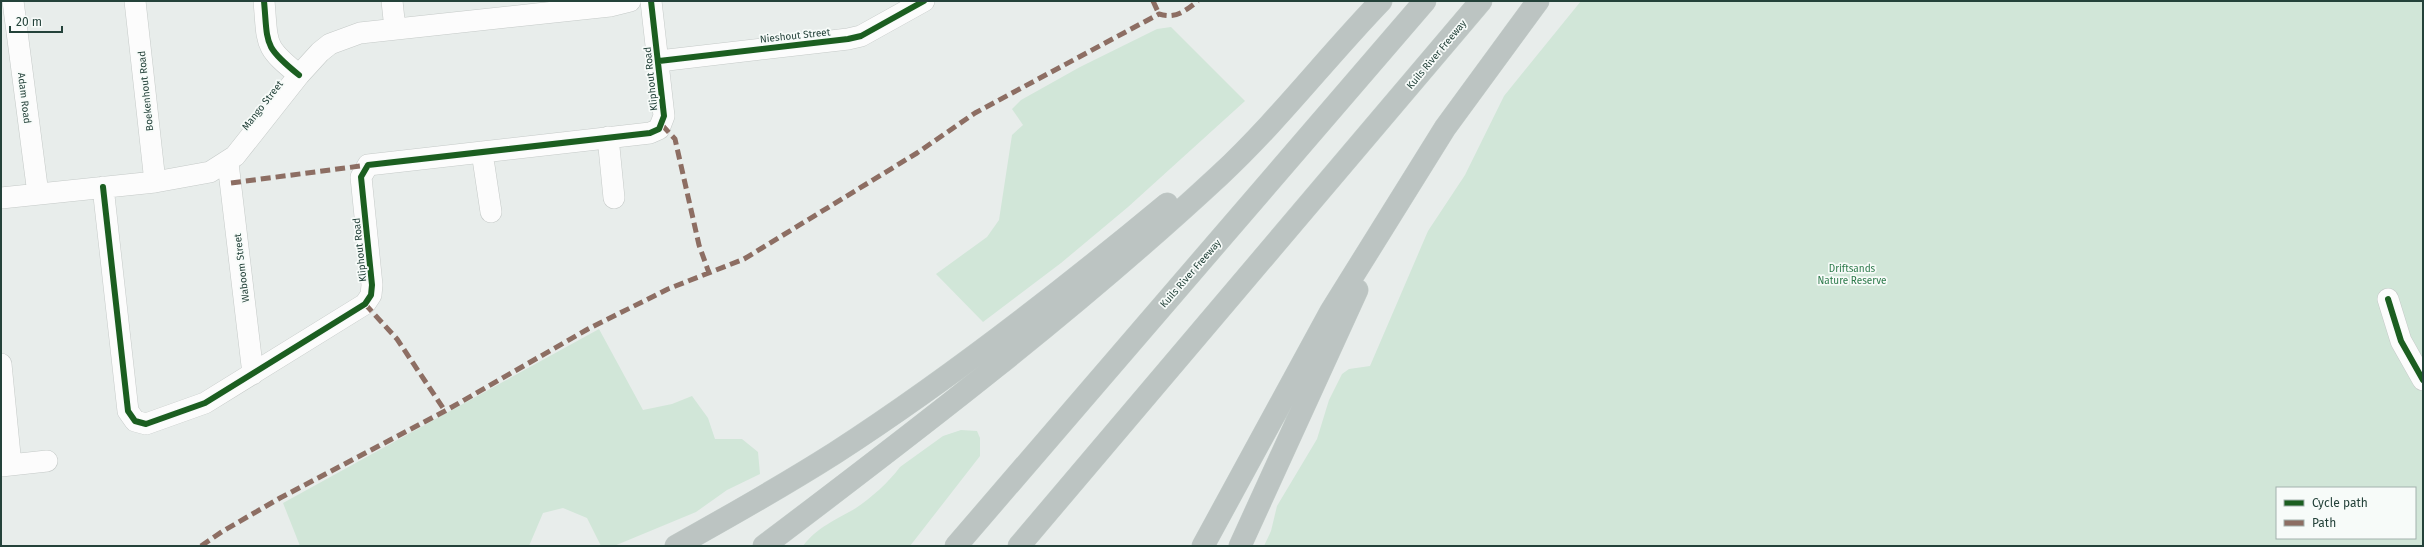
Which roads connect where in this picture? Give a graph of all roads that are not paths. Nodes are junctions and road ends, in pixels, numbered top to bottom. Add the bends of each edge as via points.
1 (13, 1) edge
2 (135, 1) edge
3 (264, 1) edge
4 (392, 1) edge
5 (630, 1) edge
6 (652, 1) edge
7 (924, 1) edge
8 (1381, 1) edge
9 (1425, 1) edge
10 (1481, 1) edge
11 (1538, 1) edge
12 (521, 8) edge
13 (395, 29) junction
14 (659, 60) junction
15 (1325, 60) junction
16 (298, 75) junction
17 (608, 137) junction
18 (482, 152) junction
19 (228, 163) junction
20 (155, 182) junction
21 (103, 187) junction
22 (38, 194) junction
23 (1, 198) edge
24 (614, 198) dead end
25 (491, 212) dead end
26 (1387, 222) junction
27 (2388, 299) dead end
28 (1, 364) edge
29 (253, 374) junction
30 (2423, 380) edge
31 (47, 461) dead end
32 (6, 466) edge
33 (676, 546) edge
34 (764, 546) edge
35 (956, 546) edge
36 (1019, 546) edge
37 (1203, 546) edge
38 (1240, 546) edge

1 - 22 street, Adam Road
2 - 20 street, Boekenhout Road
3 - 16 street via 270,48
4 - 13 street
5 - 12 street, Mango Street via 610,6
6 - 14 street, Kliphout Road
7 - 14 street, Nieshout Street via 861,36 848,39
8 - 15 highway
9 - 35 highway, Kuils River Freeway
10 - 36 highway, Kuils River Freeway
11 - 26 highway via 1445,128
12 - 13 street, Mango Street
13 - 16 street, Mango Street via 360,33 330,44
14 - 17 street, Kliphout Road via 664,116 662,125 650,133
15 - 33 highway via 1188,186 1039,307 910,402 835,452
15 - 34 highway via 1266,130 1136,250 1031,338
16 - 19 street, Mango Street
17 - 18 street, Kliphout Road
17 - 24 street
18 - 25 street
18 - 29 street, Kliphout Road via 368,165 361,177 372,285 369,300
19 - 20 street, Mango Street via 210,172
19 - 29 street, Waboom Street
20 - 21 street, Mango Street
21 - 22 street, Mango Street
21 - 29 street, Kliphout Road via 131,417 140,424 151,423 205,403
22 - 23 street, Mango Street
26 - 37 highway via 1331,311
26 - 38 highway
27 - 30 street via 2401,342
28 - 32 street
31 - 32 street

